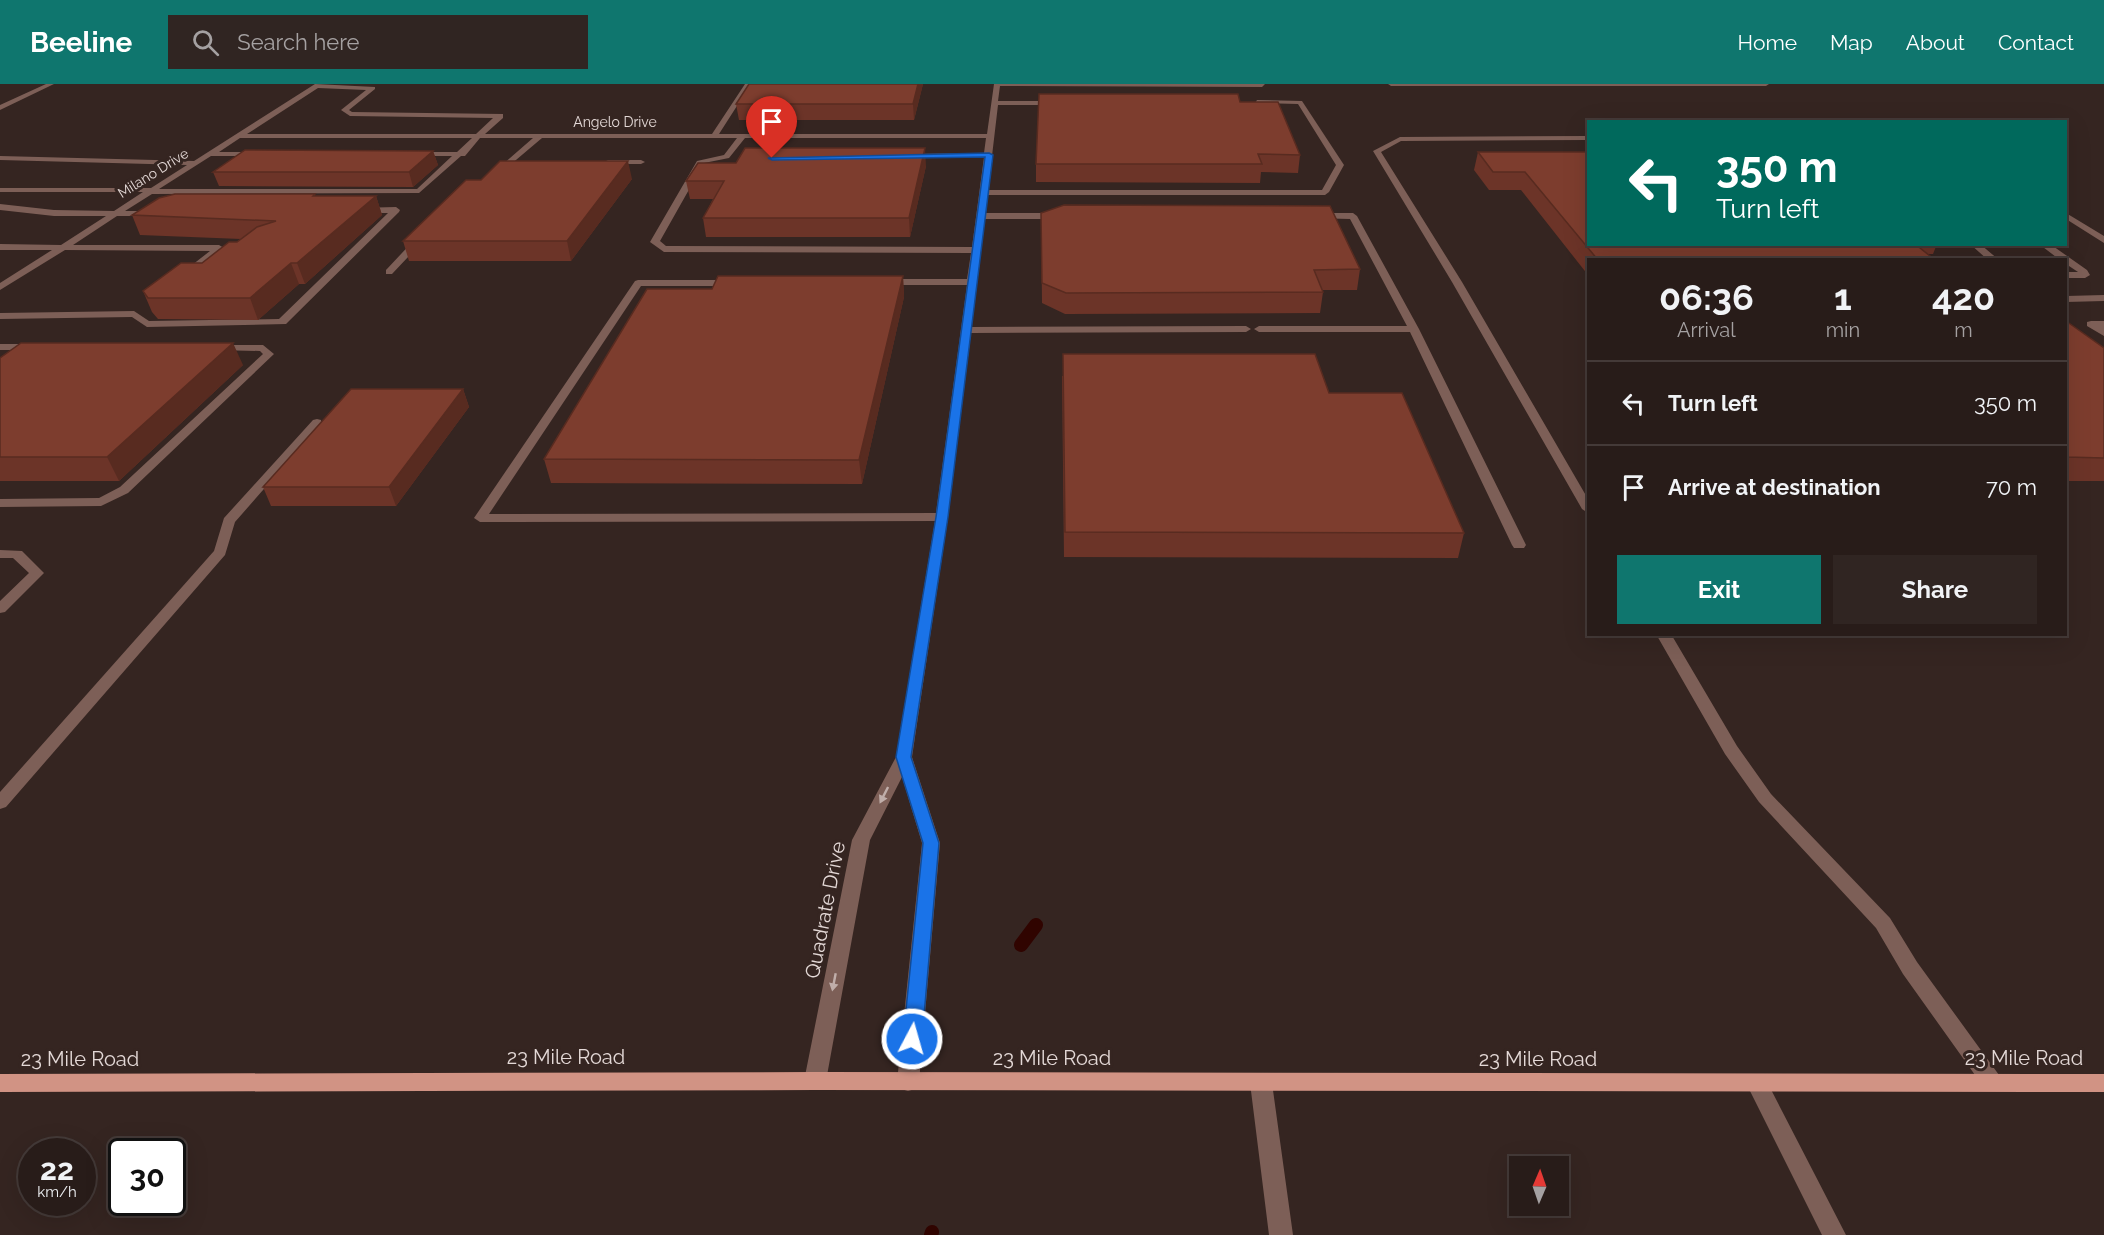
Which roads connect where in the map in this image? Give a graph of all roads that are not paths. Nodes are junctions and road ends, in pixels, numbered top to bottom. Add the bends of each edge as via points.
1 (51, 84) edge
2 (748, 84) edge
3 (998, 84) edge
4 (1073, 84) edge
5 (1392, 84) edge
6 (1766, 84) edge
7 (318, 85) edge
8 (1262, 85) edge
9 (1065, 102) edge
10 (1253, 102) edge
11 (995, 103) junction
12 (0, 108) edge
13 (240, 136) junction
14 (480, 136) junction
15 (540, 136) junction
16 (714, 136) junction
17 (742, 136) junction
18 (991, 136) junction
19 (1587, 138) edge
20 (210, 154) junction
21 (270, 154) edge
22 (402, 154) edge
23 (462, 154) junction
24 (989, 155) junction
25 (897, 156) edge
26 (0, 158) edge
27 (727, 158) junction
28 (738, 158) edge
29 (512, 162) junction
30 (524, 162) edge
31 (594, 162) edge
32 (641, 162) dead end
33 (195, 163) junction
34 (486, 180) edge
35 (0, 190) edge
36 (149, 191) junction
37 (984, 193) junction
38 (0, 207) edge
39 (348, 210) edge
40 (165, 212) edge
41 (112, 215) junction
42 (981, 216) junction
43 (1065, 216) edge
44 (1305, 216) edge
45 (2067, 217) edge
46 (429, 229) edge
47 (2104, 240) edge
48 (1977, 246) edge
49 (2046, 246) edge
50 (0, 247) edge
51 (61, 247) junction
52 (976, 250) junction
53 (1992, 258) edge
54 (2064, 258) edge
55 (2067, 260) edge
56 (389, 272) dead end
57 (2067, 275) edge
58 (181, 278) edge
59 (865, 282) edge
60 (972, 282) junction
61 (745, 283) edge
62 (0, 287) edge
63 (2104, 298) edge
64 (2067, 299) edge
65 (143, 307) edge
66 (134, 314) junction
67 (0, 316) edge
68 (2104, 324) edge
69 (1246, 329) dead end
70 (1259, 329) dead end
71 (1414, 329) junction
72 (966, 330) junction
73 (2104, 333) edge
74 (6, 347) edge
75 (48, 347) edge
76 (203, 347) edge
77 (0, 356) edge
78 (317, 422) dead end
79 (0, 503) edge
80 (1587, 507) edge
81 (942, 517) junction
82 (1519, 545) dead end
83 (0, 554) edge
84 (0, 609) edge
85 (1664, 636) edge
86 (904, 757) junction
87 (0, 803) edge
88 (815, 1081) junction
89 (908, 1082) junction
90 (1992, 1082) junction
91 (0, 1083) edge
92 (1261, 1083) junction
93 (1758, 1083) junction
94 (2104, 1083) edge
95 (1281, 1235) edge
96 (1834, 1235) edge

1 - 12 street
2 - 16 street
3 - 4 street
3 - 11 street, Quadrate Drive
4 - 8 street
5 - 6 street
7 - 13 street, Milano Drive
7 - 14 street via 373,88 345,110 350,114 500,116
9 - 11 street
10 - 37 street via 1300,102 1340,165 1324,192
11 - 18 street, Quadrate Drive
13 - 14 street, Angelo Drive
13 - 20 street, Milano Drive
14 - 15 street, Angelo Drive
14 - 23 street
15 - 16 street, Angelo Drive
15 - 29 street
16 - 17 street, Angelo Drive
17 - 18 street, Angelo Drive
17 - 27 street
18 - 24 street, Quadrate Drive
19 - 80 street via 1400,139 1377,151
20 - 21 street
20 - 33 street, Milano Drive
22 - 23 street
23 - 36 street via 419,191
24 - 25 street
24 - 37 street, Quadrate Drive
26 - 33 street
27 - 28 street
27 - 52 street via 701,161 655,242 664,249
29 - 30 street
29 - 34 street
31 - 32 street
33 - 36 street, Milano Drive
35 - 36 street
36 - 41 street, Milano Drive
37 - 42 street, Quadrate Drive
38 - 41 street
39 - 66 street via 396,210 282,322 147,324
40 - 41 street
41 - 51 street, Milano Drive
42 - 43 street
42 - 52 street, Quadrate Drive
44 - 71 street via 1353,216
45 - 47 street
46 - 56 street
48 - 53 street
49 - 54 street
50 - 51 street
51 - 58 street via 219,248
51 - 62 street, Milano Drive
52 - 60 street, Quadrate Drive
55 - 57 street via 2085,275
59 - 60 street
60 - 72 street, Quadrate Drive
61 - 81 street via 638,283 480,518
63 - 64 street
65 - 66 street
66 - 67 street
68 - 73 street via 2091,324
69 - 72 street
70 - 71 street
71 - 82 street
72 - 81 street, Quadrate Drive
74 - 75 street
74 - 77 street
76 - 79 street via 263,348 269,354 124,490 101,502
78 - 87 street via 229,521 220,552
81 - 86 street, Quadrate Drive
83 - 84 street via 17,554 38,573
85 - 90 street via 1731,750 1765,798 1883,923 1910,968
86 -> 88 street, Quadrate Drive via 861,840
86 - 89 street, Quadrate Drive via 931,843
88 - 89 main road, 23 Mile Road
88 - 91 main road, 23 Mile Road
89 - 92 main road, 23 Mile Road
90 - 93 main road, 23 Mile Road
90 - 94 main road, 23 Mile Road
92 - 93 main road, 23 Mile Road
92 - 95 street
93 - 96 street

